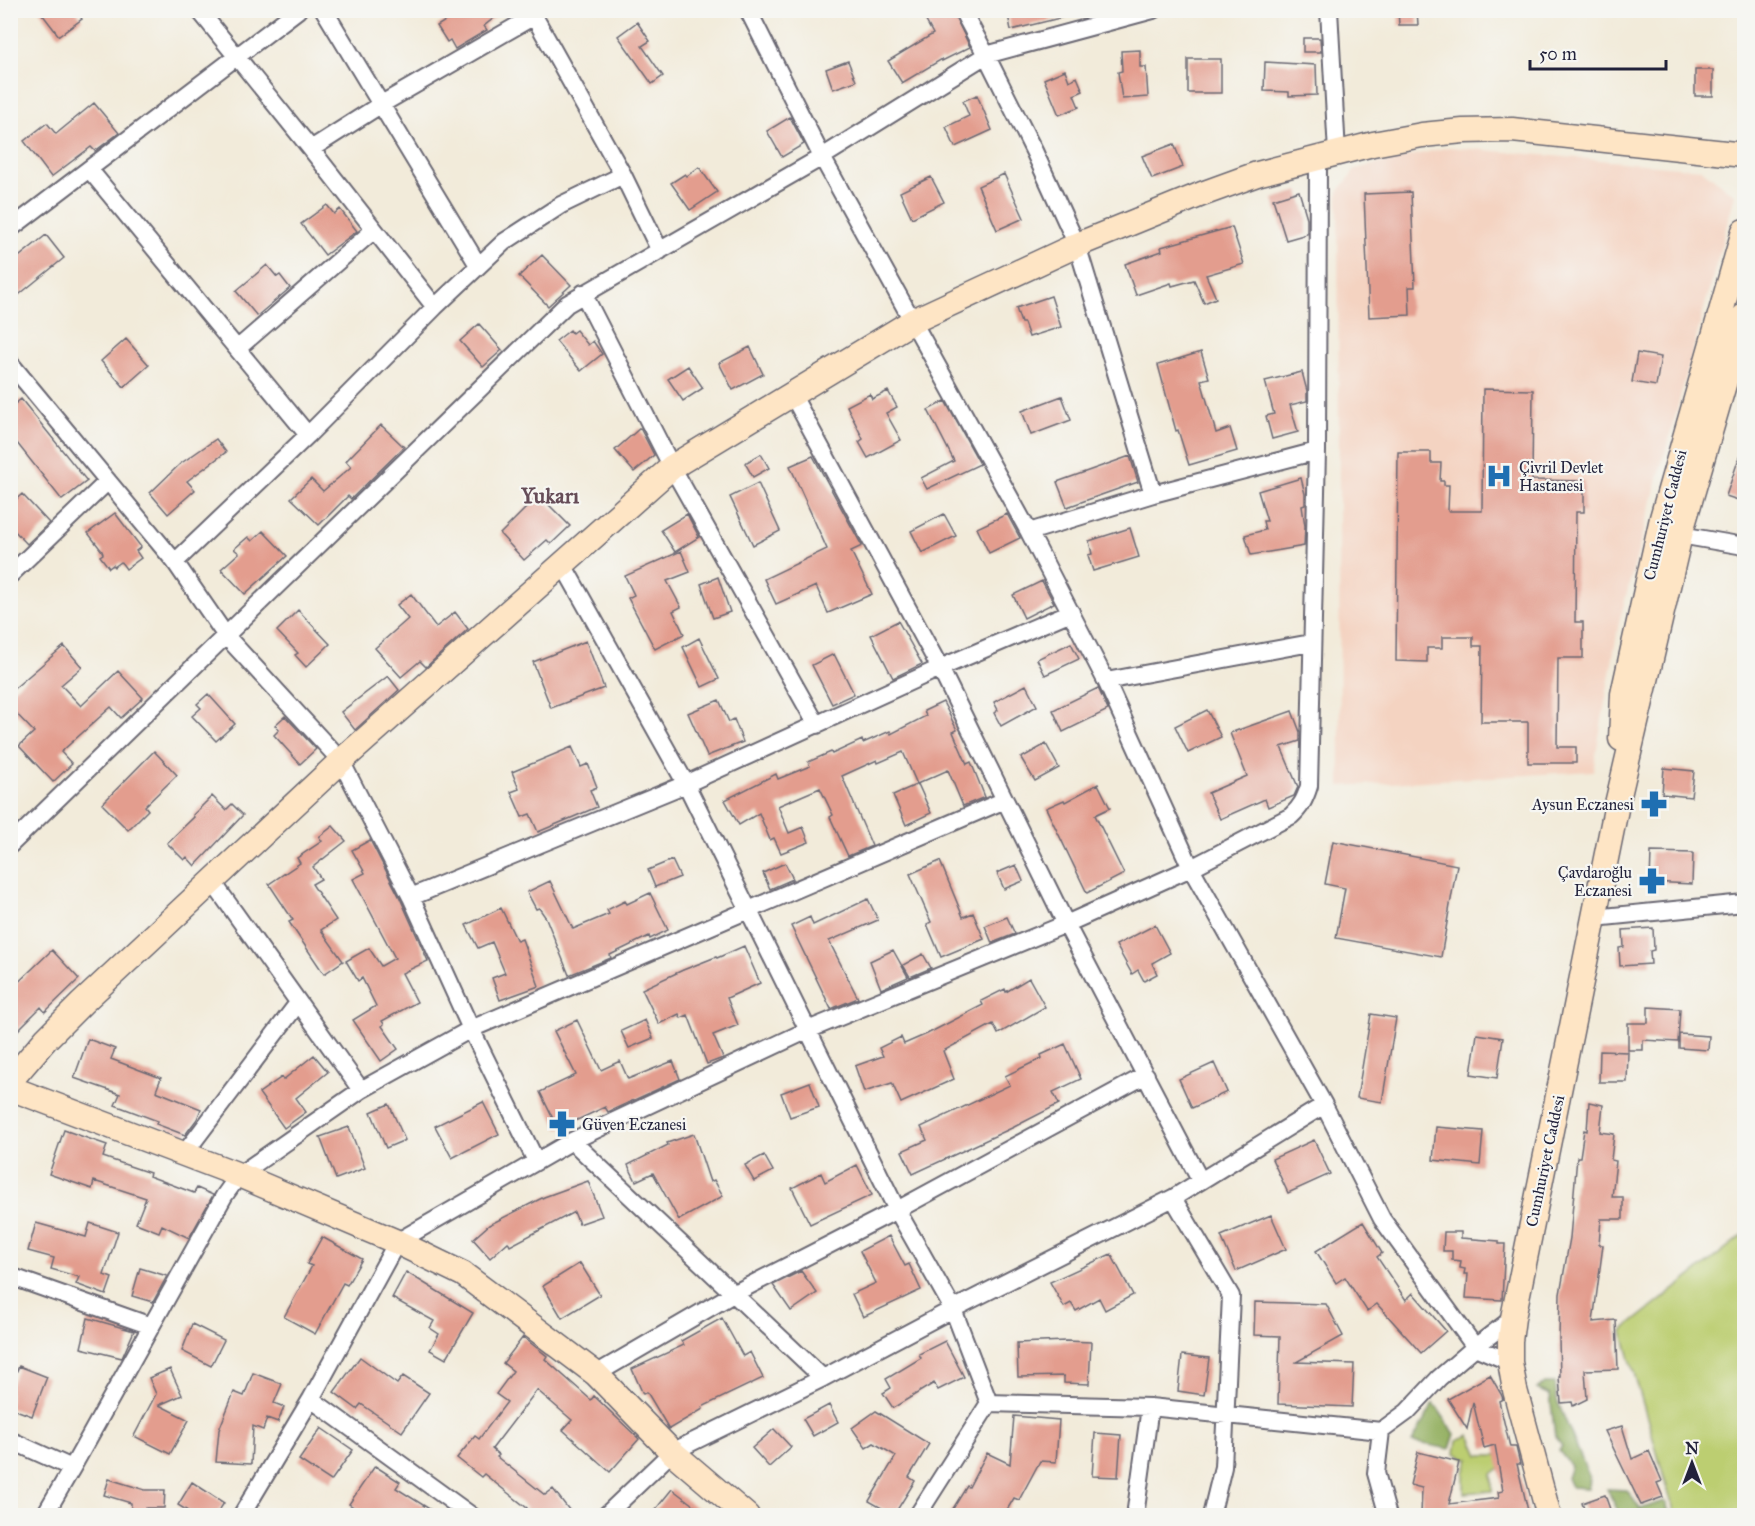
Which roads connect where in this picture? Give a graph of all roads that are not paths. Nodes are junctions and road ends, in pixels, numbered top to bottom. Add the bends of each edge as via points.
1 (199, 10) edge
2 (298, 10) edge
3 (324, 10) edge
4 (748, 10) edge
5 (962, 10) edge
6 (1153, 10) edge
7 (1329, 10) edge
8 (537, 13) edge
9 (986, 54) junction
10 (236, 56) junction
11 (380, 105) junction
12 (311, 149) junction
13 (1328, 155) junction
14 (1744, 155) edge
15 (822, 158) junction
16 (89, 169) junction
17 (623, 175) junction
18 (10, 230) edge
19 (374, 230) junction
20 (1744, 231) edge
21 (1077, 245) junction
22 (660, 251) junction
23 (478, 265) junction
24 (583, 293) junction
25 (435, 307) junction
26 (1744, 316) edge
27 (913, 321) junction
28 (237, 349) junction
29 (10, 363) edge
30 (792, 394) junction
31 (308, 435) junction
32 (1317, 451) junction
33 (672, 467) junction
34 (108, 481) junction
35 (1153, 494) junction
36 (1029, 532) junction
37 (1680, 536) junction
38 (1744, 546) edge
39 (175, 562) junction
40 (562, 563) junction
41 (10, 574) edge
42 (1071, 612) junction
43 (226, 636) junction
44 (1311, 643) junction
45 (940, 668) junction
46 (1106, 681) junction
47 (817, 725) junction
48 (341, 761) junction
49 (686, 784) junction
50 (1005, 801) junction
51 (1617, 804) junction
52 (10, 845) edge
53 (1191, 868) junction
54 (212, 881) junction
55 (411, 897) junction
56 (1744, 903) edge
57 (748, 910) junction
58 (1594, 918) junction
59 (1066, 924) junction
60 (298, 1003) junction
61 (471, 1029) junction
62 (808, 1030) junction
63 (1146, 1075) junction
64 (10, 1081) edge
65 (10, 1088) edge
66 (361, 1090) junction
67 (1324, 1105) junction
68 (572, 1141) junction
69 (184, 1154) junction
70 (536, 1161) junction
71 (239, 1175) junction
72 (1200, 1180) junction
73 (1173, 1198) junction
74 (897, 1210) junction
75 (397, 1242) junction
76 (10, 1276) edge
77 (733, 1294) junction
78 (953, 1310) junction
79 (1513, 1318) junction
80 (150, 1326) junction
81 (1475, 1347) junction
82 (1510, 1362) junction
83 (596, 1374) junction
84 (823, 1378) junction
85 (311, 1399) junction
86 (989, 1403) junction
87 (1150, 1407) junction
88 (1227, 1414) junction
89 (1381, 1431) junction
90 (10, 1440) edge
91 (672, 1452) junction
92 (72, 1468) junction
93 (44, 1515) edge
94 (241, 1515) edge
95 (472, 1515) edge
96 (605, 1515) edge
97 (747, 1515) edge
98 (917, 1515) edge
99 (1135, 1515) edge
100 (1211, 1515) edge
101 (1388, 1515) edge
102 (1549, 1515) edge

1 - 10 street
2 - 10 street
3 - 11 street
4 - 15 street
5 - 9 street
6 - 9 street
7 - 13 street
8 - 11 street
8 - 17 street
9 - 15 street
9 - 21 street
10 - 12 street
10 - 16 street
11 - 12 street
11 - 23 street
12 - 19 street
13 - 14 street via 1422,135 1512,130
13 - 21 street via 1257,174
13 - 32 street
15 - 22 street
15 - 27 street
16 - 18 street
16 - 28 street
17 - 22 street
17 - 23 street via 529,224
19 - 25 street
19 - 28 street
20 - 51 street, Cumhuriyet Caddesi via 1662,518 1647,584 1623,694
21 - 27 street
21 - 35 street
22 - 24 street
23 - 25 street
24 - 33 street
24 - 43 street via 549,319
25 - 31 street
26 - 37 street, Cumhuriyet Caddesi
27 - 30 street
27 - 36 street
28 - 31 street
29 - 34 street
30 - 33 street
30 - 45 street
31 - 39 street
32 - 35 street
32 - 44 street
33 - 40 street
33 - 47 street
34 - 39 street
34 - 41 street
35 - 36 street
36 - 42 street
37 - 38 street
37 - 51 street, Cumhuriyet Caddesi
39 - 43 street
40 - 48 street
40 - 49 street
42 - 45 street
42 - 46 street
43 - 48 street
43 - 52 street
44 - 46 street
44 - 53 street via 1306,798 1291,816
45 - 47 street
45 - 50 street
46 - 53 street
47 - 49 street
48 - 54 street
48 - 55 street
49 - 55 street
49 - 57 street
50 - 57 street
50 - 59 street
51 - 58 street, Cumhuriyet Caddesi
53 - 59 street
53 - 67 street
54 - 60 street
54 - 64 street via 82,1003
55 - 61 street
56 - 58 street
57 - 61 street
57 - 62 street
58 - 79 street, Cumhuriyet Caddesi
59 - 62 street
59 - 63 street
60 - 66 street
60 - 69 street
61 - 66 street
61 - 70 street
62 - 68 street
62 - 74 street
63 - 72 street
63 - 74 street
65 - 69 street
66 - 71 street
67 - 72 street
67 - 81 street via 1382,1219
68 - 70 street
68 - 77 street
69 - 71 street
70 - 75 street
71 - 75 street
71 - 80 street
72 - 73 street
73 - 78 street
73 - 88 street via 1232,1296
74 - 77 street
74 - 78 street
75 - 83 street via 463,1274
75 - 85 street
76 - 80 street
77 - 83 street
77 - 84 street
78 - 84 street
78 - 86 street
79 - 81 street
79 - 82 street, Cumhuriyet Caddesi
80 - 92 street
81 - 82 street
81 - 89 street via 1407,1412
82 - 102 street, Cumhuriyet Caddesi
83 - 91 street
84 - 91 street
85 - 94 street
85 - 95 street
86 - 87 street
86 - 98 street
87 - 88 street
87 - 99 street
88 - 89 street
88 - 100 street via 1223,1467
89 - 101 street via 1376,1473
90 - 92 street
91 - 96 street
91 - 97 street
92 - 93 street

